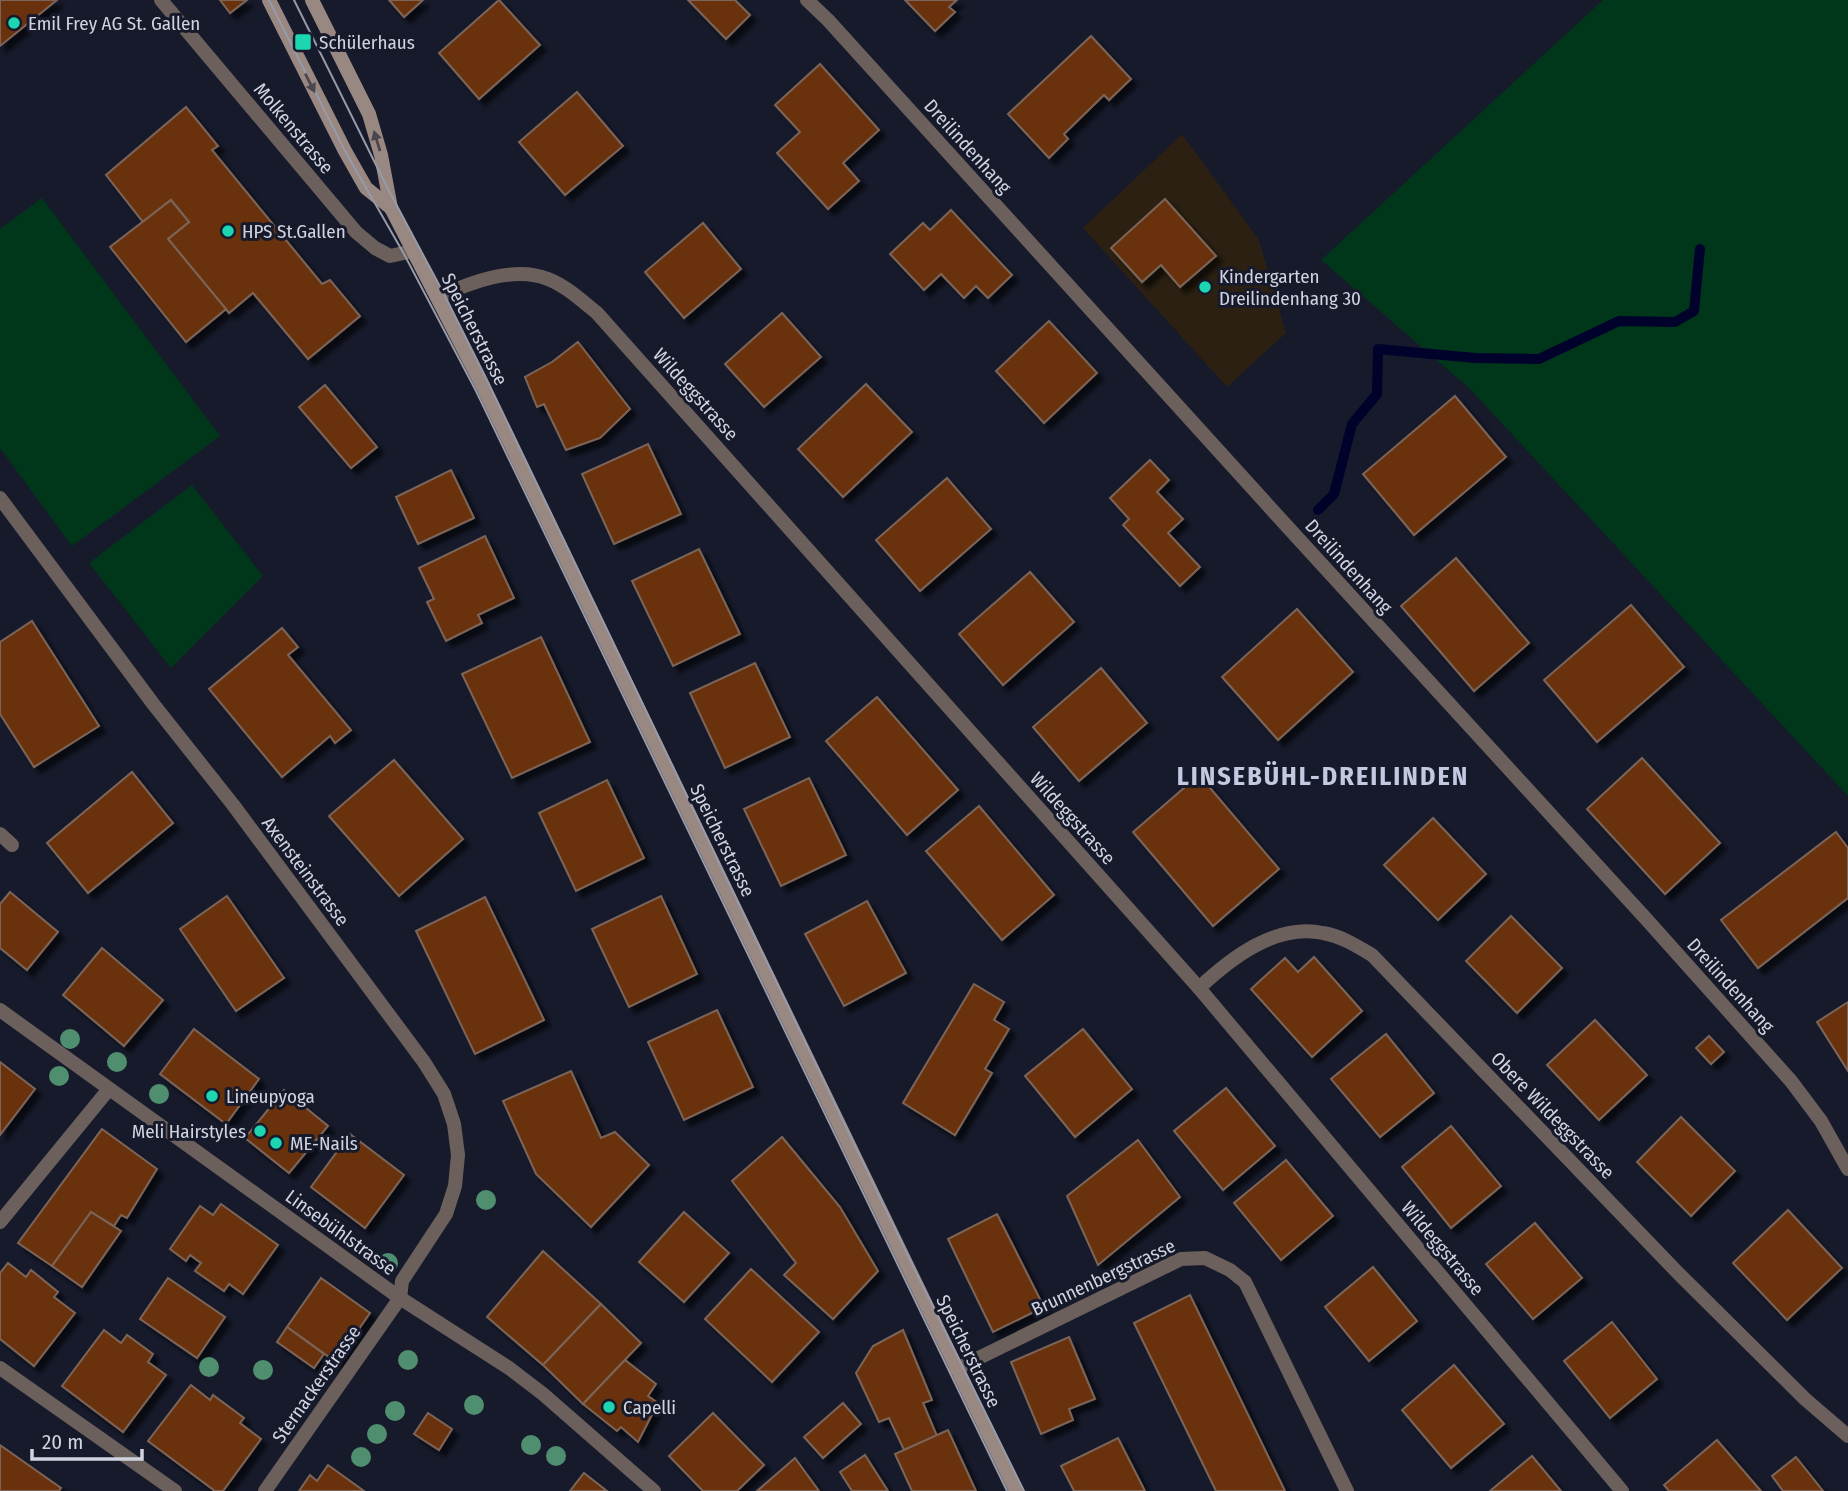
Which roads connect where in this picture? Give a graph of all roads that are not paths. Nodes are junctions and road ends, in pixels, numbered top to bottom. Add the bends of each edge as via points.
1 (160, 0) edge
2 (269, 0) edge
3 (313, 0) edge
4 (807, 0) edge
5 (391, 208) junction
6 (413, 251) junction
7 (438, 296) junction
8 (0, 498) edge
9 (0, 834) edge
10 (12, 845) dead end
11 (1199, 988) junction
12 (0, 1010) edge
13 (109, 1089) junction
14 (1848, 1169) edge
15 (0, 1222) edge
16 (400, 1298) junction
17 (0, 1368) edge
18 (956, 1369) junction
19 (1848, 1436) edge
20 (175, 1491) edge
21 (265, 1491) edge
22 (654, 1491) edge
23 (1016, 1491) edge
24 (1347, 1491) edge
25 (1622, 1491) edge

1 - 6 street, Molkenstrasse via 356,232 390,256
2 -> 5 main road, Speicherstrasse via 366,188
5 -> 3 main road, Speicherstrasse via 369,114
4 - 14 street, Dreilindenhang via 1774,1062 1821,1121
5 - 6 main road, Speicherstrasse
6 - 7 main road, Speicherstrasse
7 - 11 street, Wildeggstrasse via 493,277 526,274 547,278 597,313
7 - 18 main road, Speicherstrasse
8 - 16 street, Axensteinstrasse via 367,984 444,1094 458,1155 455,1185 446,1214 402,1281
9 - 10 street
11 - 19 street, Obere Wildeggstrasse via 1236,957 1291,932 1322,933 1372,955 1679,1273
11 - 25 street, Wildeggstrasse
12 - 13 street, Linsebühlstrasse
13 - 15 street
13 - 16 street, Linsebühlstrasse
16 - 21 street, Sternackerstrasse
16 - 22 street, Linsebühlstrasse via 509,1368
17 - 20 street
18 - 23 main road, Speicherstrasse
18 - 24 street, Brunnenbergstrasse via 1181,1259 1205,1258 1245,1282

